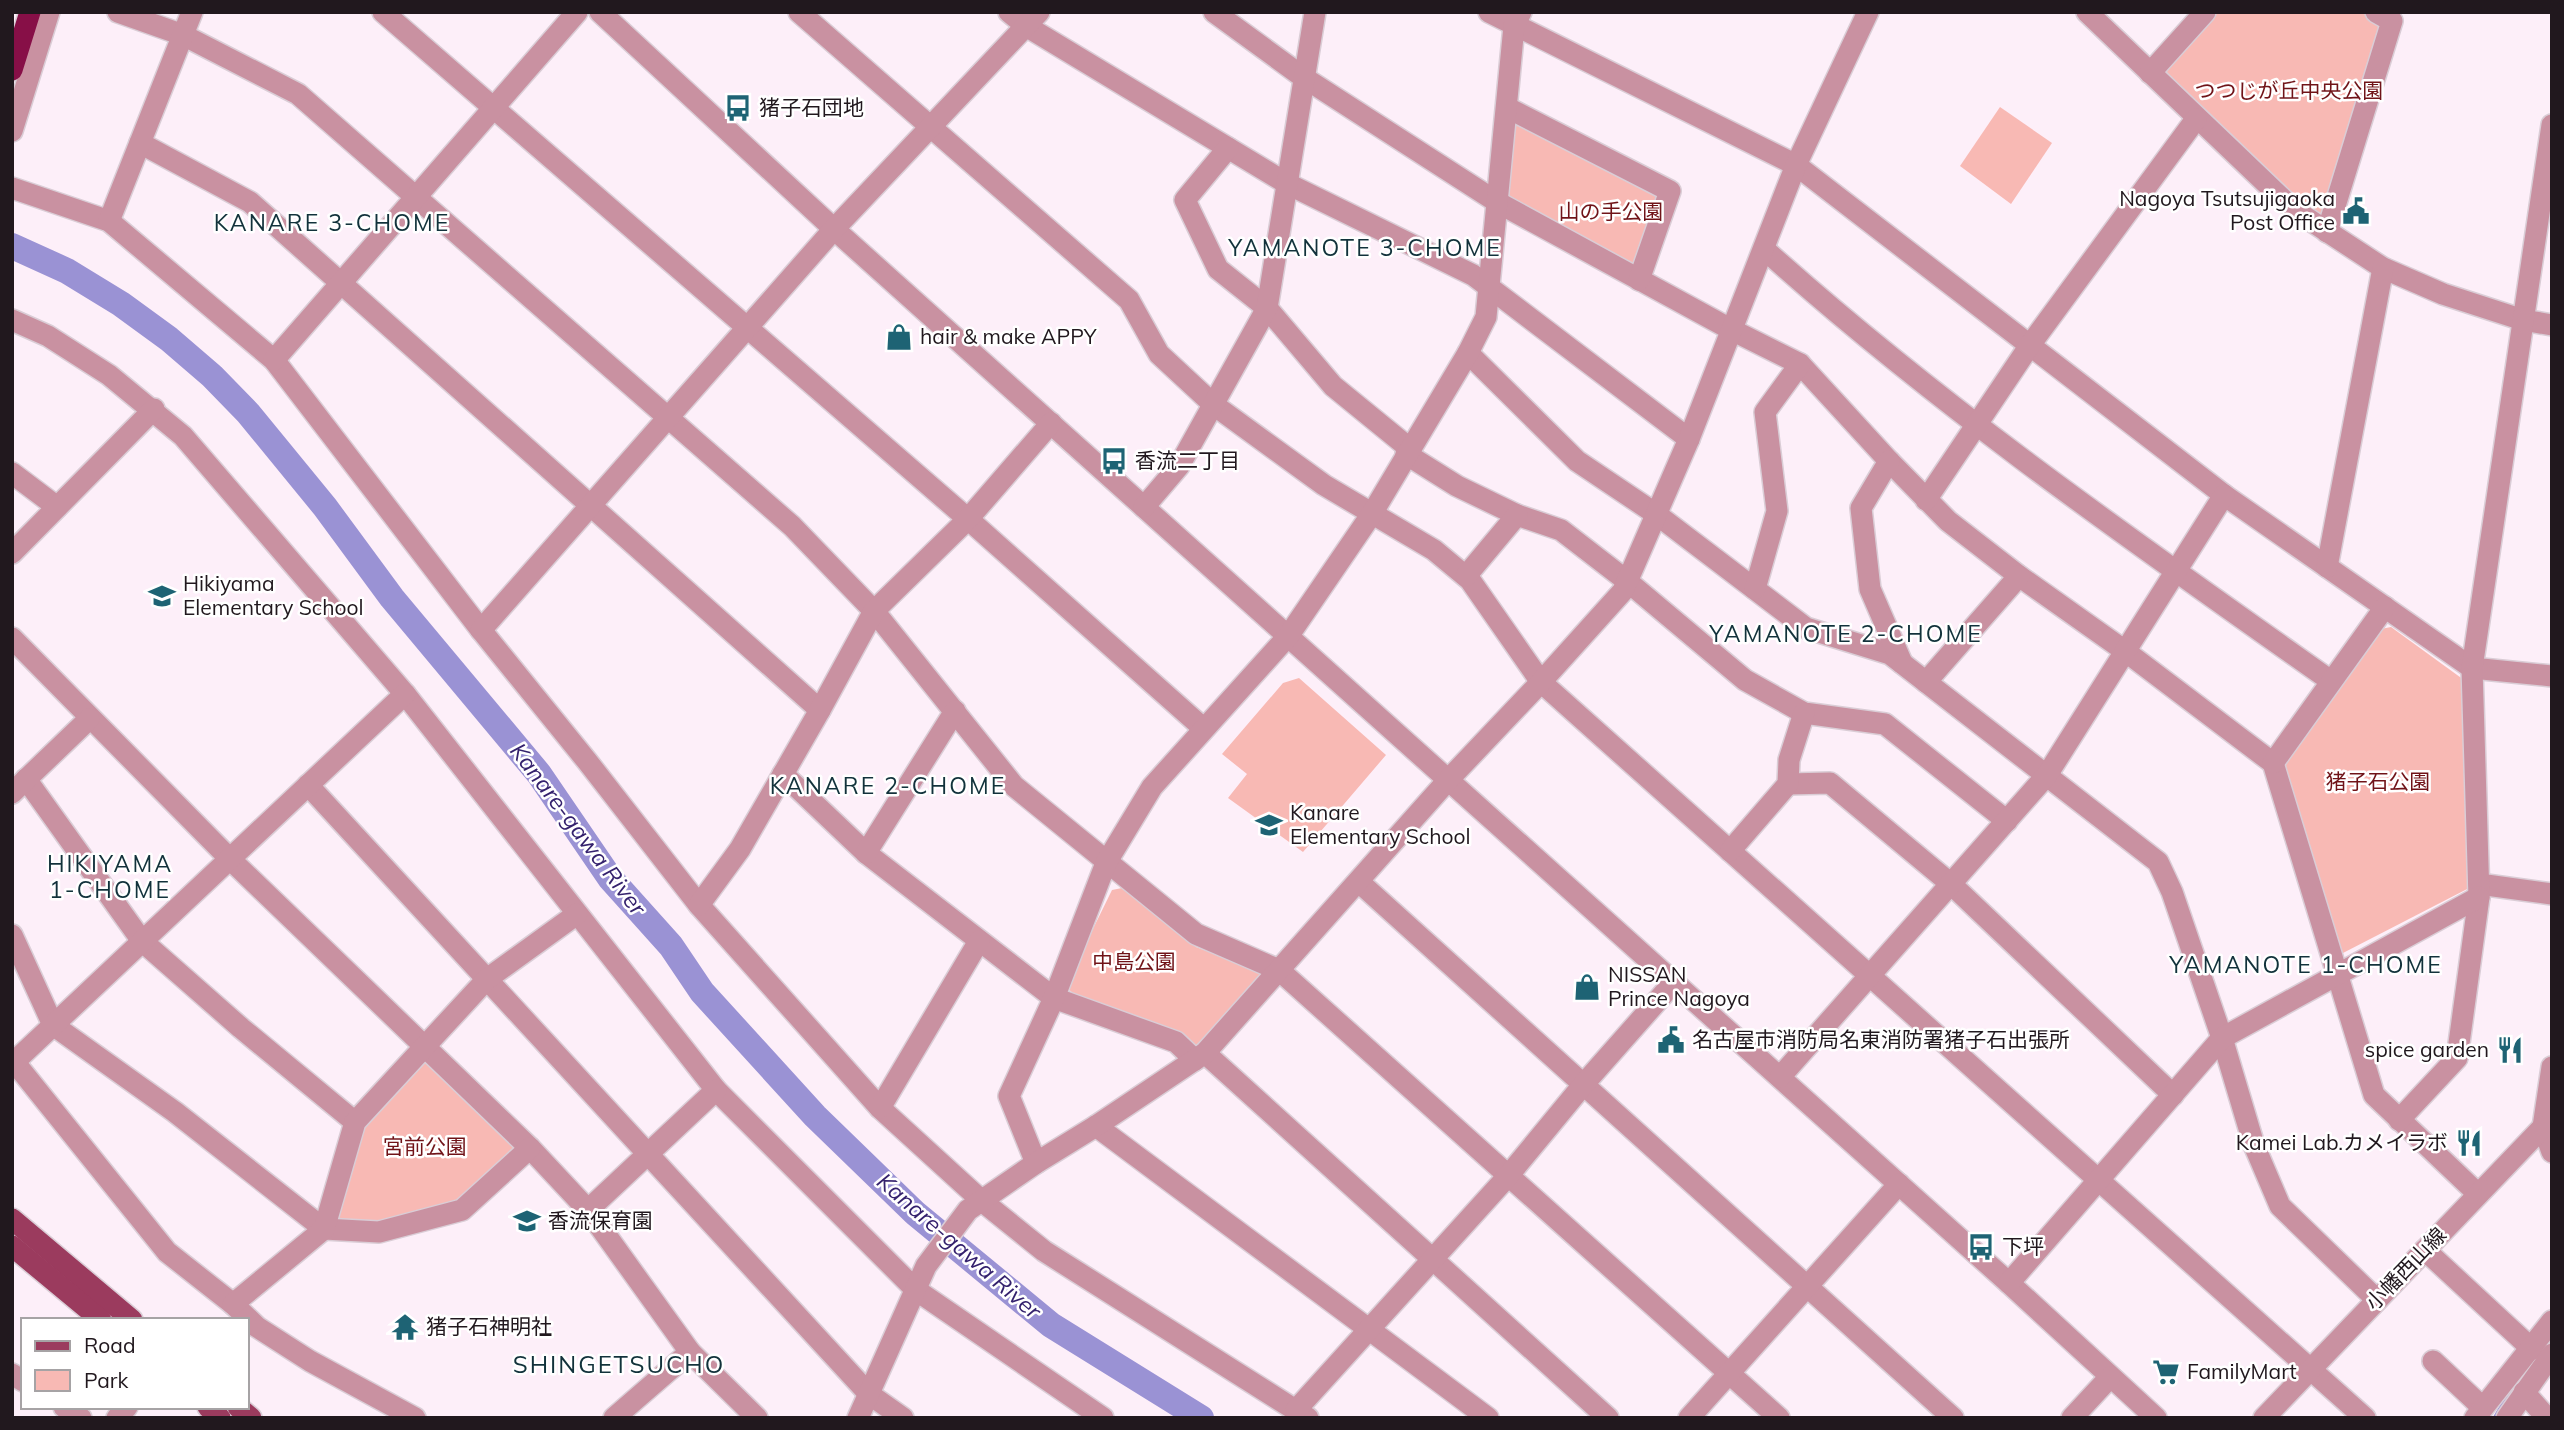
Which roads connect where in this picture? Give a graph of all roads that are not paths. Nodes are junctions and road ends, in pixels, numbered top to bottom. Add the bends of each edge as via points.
1 (30, 12) edge
2 (49, 12) edge
3 (118, 12) edge
4 (192, 12) edge
5 (383, 12) edge
6 (577, 12) edge
7 (600, 12) edge
8 (799, 12) edge
9 (1009, 12) edge
10 (1214, 12) edge
11 (1315, 12) edge
12 (1489, 12) edge
13 (1868, 12) edge
14 (2087, 12) edge
15 (2205, 12) edge
16 (2376, 12) edge
17 (1032, 19) edge
18 (1517, 19) edge
19 (183, 35) junction
20 (12, 70) edge
21 (2150, 73) junction
22 (1303, 77) junction
23 (494, 108) junction
24 (1508, 108) junction
25 (2196, 119) junction
26 (2552, 125) edge
27 (931, 127) junction
28 (12, 131) edge
29 (140, 143) junction
30 (1228, 148) junction
31 (1796, 165) junction
32 (1286, 183) junction
33 (12, 188) edge
34 (416, 197) junction
35 (1497, 202) junction
36 (109, 221) junction
37 (834, 229) junction
38 (2327, 232) junction
39 (1764, 249) junction
40 (2383, 268) junction
41 (1639, 280) junction
42 (341, 283) junction
43 (1488, 285) junction
44 (1267, 308) junction
45 (12, 320) edge
46 (2523, 320) junction
47 (2552, 325) edge
48 (747, 327) junction
49 (1732, 330) junction
50 (2030, 345) junction
51 (1468, 353) junction
52 (274, 360) junction
53 (1800, 364) junction
54 (1214, 405) junction
55 (154, 410) junction
56 (668, 418) junction
57 (1051, 423) junction
58 (1976, 425) junction
59 (1689, 439) junction
60 (1408, 451) junction
61 (1889, 461) junction
62 (12, 473) edge
63 (2224, 495) junction
64 (1926, 500) junction
65 (590, 505) junction
66 (57, 507) junction
67 (1144, 507) junction
68 (1373, 512) junction
69 (1517, 514) junction
70 (1656, 514) junction
71 (968, 519) junction
72 (12, 553) edge
73 (2328, 566) junction
74 (2176, 571) junction
75 (1466, 576) junction
76 (2019, 576) junction
77 (1627, 581) junction
78 (1755, 589) junction
79 (2385, 607) junction
80 (874, 611) junction
81 (481, 630) junction
82 (1289, 635) junction
83 (12, 638) edge
84 (2125, 651) junction
85 (1902, 663) junction
86 (2472, 668) junction
87 (2552, 676) edge
88 (2331, 681) junction
89 (1541, 682) junction
90 (1926, 682) junction
91 (405, 694) junction
92 (820, 710) junction
93 (956, 711) junction
94 (1804, 713) junction
95 (89, 719) junction
96 (1203, 728) junction
97 (2273, 762) junction
98 (783, 774) junction
99 (2047, 775) junction
100 (1449, 779) junction
101 (1788, 784) junction
102 (308, 785) junction
103 (19, 786) edge
104 (2007, 821) junction
105 (1730, 851) junction
106 (866, 853) junction
107 (231, 860) junction
108 (1106, 863) junction
109 (1359, 882) junction
110 (1951, 884) junction
111 (2479, 891) junction
112 (2552, 894) edge
113 (699, 905) junction
114 (577, 914) junction
115 (12, 935) edge
116 (142, 941) junction
117 (979, 941) junction
118 (1279, 970) junction
119 (1869, 976) junction
120 (2336, 976) junction
121 (487, 979) junction
122 (1674, 982) junction
123 (1054, 998) junction
124 (53, 1025) junction
125 (2222, 1038) junction
126 (424, 1048) junction
127 (1200, 1057) junction
128 (13, 1062) edge
129 (2552, 1067) edge
130 (1780, 1077) junction
131 (1583, 1085) junction
132 (716, 1090) junction
133 (2173, 1094) junction
134 (880, 1108) junction
135 (2399, 1120) junction
136 (355, 1122) junction
137 (1096, 1126) junction
138 (2547, 1127) edge
139 (530, 1148) junction
140 (2552, 1152) edge
141 (649, 1155) junction
142 (1036, 1163) junction
143 (1508, 1176) junction
144 (2098, 1181) junction
145 (1899, 1184) junction
146 (2479, 1194) junction
147 (982, 1200) junction
148 (588, 1210) junction
149 (12, 1219) edge
150 (324, 1229) junction
151 (12, 1246) edge
152 (2425, 1250) junction
153 (1433, 1259) junction
154 (2009, 1283) junction
155 (1806, 1285) junction
156 (916, 1290) junction
157 (2377, 1300) junction
158 (233, 1304) junction
159 (99, 1318) edge
160 (130, 1318) edge
161 (242, 1318) edge
162 (2552, 1321) edge
163 (1369, 1330) junction
164 (252, 1333) edge
165 (690, 1352) junction
166 (2542, 1352) edge
167 (2433, 1361) dead end
168 (2309, 1370) junction
169 (1729, 1373) junction
170 (2110, 1377) junction
171 (2524, 1392) junction
172 (869, 1394) junction
173 (2478, 1412) edge
174 (1302, 1414) edge
175 (415, 1418) edge
176 (614, 1418) edge
177 (757, 1418) edge
178 (858, 1418) edge
179 (903, 1418) edge
180 (1103, 1418) edge
181 (1488, 1418) edge
182 (1608, 1418) edge
183 (1689, 1418) edge
184 (1779, 1418) edge
185 (1953, 1418) edge
186 (2072, 1418) edge
187 (2156, 1418) edge
188 (2264, 1418) edge
189 (2365, 1418) edge
190 (2507, 1418) edge
191 (2547, 1418) edge

1 - 20 highway
2 - 28 street
3 - 19 street
4 - 19 street
5 - 23 street
6 - 23 street
7 - 37 street
8 - 27 street
9 - 17 street
10 - 22 street
11 - 22 street
12 - 18 street
13 - 31 street
14 - 21 street
15 - 21 street
16 - 38 street via 2392,20
17 - 27 street
17 - 30 street
18 - 24 street
18 - 31 street
19 - 29 street
19 - 34 street via 298,94
21 - 25 street
22 - 32 street
22 - 35 street
23 - 34 street
23 - 48 street
24 - 35 street
24 - 41 street via 1670,191
25 - 38 street via 2293,209
25 - 50 street
26 - 46 street
27 - 37 street
27 - 54 street via 1129,300 1159,354
29 - 36 street
29 - 42 street via 250,202
30 - 32 street
30 - 44 street via 1185,200 1218,269
31 - 39 street
31 - 50 street
32 - 43 street
32 - 44 street
33 - 36 street
34 - 42 street
34 - 56 street
35 - 41 street
35 - 43 street
36 - 52 street
37 - 48 street
37 - 57 street
38 - 40 street
39 - 49 street
39 - 58 street
40 - 46 street
40 - 73 street
41 - 49 street
42 - 52 street
42 - 65 street
43 - 51 street via 1486,317
43 - 59 street
44 - 54 street
44 - 60 street via 1333,386
45 - 55 street via 99,368
46 - 47 street
46 - 86 street
48 - 56 street
48 - 71 street
49 - 53 street
49 - 59 street
50 - 58 street
50 - 63 street
51 - 60 street
51 - 70 street via 1577,461
52 - 81 street
53 - 61 street
53 - 78 street via 1765,412 1777,511
54 - 67 street via 1179,466
54 - 68 street via 1324,485
55 - 66 street
55 - 91 street via 183,436
56 - 65 street
56 - 80 street via 792,526
57 - 67 street
57 - 71 street
58 - 64 street
58 - 74 street
59 - 70 street
60 - 68 street
60 - 69 street via 1457,486
61 - 64 street
61 - 85 street via 1861,508 1870,589
62 - 66 street
63 - 73 street
63 - 74 street
64 - 76 street
65 - 81 street
65 - 92 street
66 - 72 street
67 - 82 street
68 - 75 street
68 - 82 street
69 - 75 street
69 - 77 street via 1561,530
70 - 77 street
70 - 78 street
71 - 80 street
71 - 96 street
73 - 79 street
74 - 84 street
74 - 88 street
75 - 89 street
76 - 84 street
76 - 90 street
77 - 89 street
77 - 94 street via 1745,680
78 - 85 street via 1806,628 1890,654
79 - 86 street
79 - 88 street
80 - 92 street
80 - 93 street
81 - 113 street
82 - 96 street
82 - 100 street
83 - 95 street
84 - 97 street
84 - 99 street
85 - 90 street
86 - 87 street
86 - 111 street
88 - 97 street
89 - 100 street
89 - 105 street
90 - 99 street
91 - 102 street
91 - 114 street
92 - 98 street
93 - 106 street
93 - 108 street via 1014,786
94 - 101 street via 1788,760
94 - 104 street via 1885,724
95 - 103 street
95 - 107 street
96 - 108 street via 1152,787
97 - 120 street
98 - 106 street
98 - 113 street via 740,849
99 - 104 street
99 - 125 street via 2158,862
100 - 109 street
100 - 122 street
101 - 105 street
101 - 110 street via 1830,783
102 - 107 street
102 - 121 street
103 - 116 street
104 - 110 street
105 - 119 street
106 - 117 street
107 - 116 street
107 - 126 street
108 - 118 street via 1196,934
108 - 123 street
109 - 118 street
109 - 131 street
110 - 119 street
110 - 133 street
111 - 112 street
111 - 120 street
111 - 135 street via 2457,1058
113 - 134 street
114 - 121 street
114 - 132 street
115 - 124 street
116 - 124 street
116 - 136 street
117 - 123 street
117 - 134 street
118 - 127 street
118 - 143 street
119 - 130 street
119 - 144 street
120 - 125 street
120 - 135 street via 2374,1095
121 - 126 street
121 - 141 street
122 - 130 street
122 - 131 street
123 - 127 street via 1176,1042
123 - 142 street via 1009,1096
124 - 128 street
124 - 150 street via 175,1112
125 - 133 street
125 - 157 street via 2254,1145 2280,1206
126 - 136 street
126 - 139 street
127 - 137 street
127 - 153 street
128 - 158 street via 167,1252
129 - 138 street
130 - 145 street
131 - 143 street
131 - 155 street
132 - 141 street
132 - 156 street
133 - 144 street
134 - 147 street
135 - 146 street
136 - 150 street
137 - 142 street
137 - 163 street
138 - 140 street
138 - 146 street, 小幡西山線
139 - 148 street
139 - 150 street via 463,1210 379,1232
141 - 148 street
141 - 172 street
142 - 147 street
143 - 153 street
143 - 169 street
144 - 154 street
144 - 168 street
145 - 154 street
145 - 155 street
146 - 152 street, 小幡西山線
147 - 156 street via 926,1266
147 - 174 street via 1044,1251
148 - 165 street
149 - 160 main road
150 - 158 street
151 - 159 main road
152 - 157 street, 小幡西山線
152 - 166 street
153 - 163 street
153 - 182 street
154 - 170 street
155 - 169 street
155 - 185 street
156 - 172 street
156 - 180 street
157 - 168 street, 小幡西山線
158 - 161 street
162 - 166 street
163 - 174 street
163 - 181 street
164 - 175 street
165 - 176 street
165 - 177 street
166 - 171 street
166 - 173 street
167 - 173 street
168 - 188 street, 小幡西山線
168 - 189 street
169 - 183 street
169 - 184 street
170 - 186 street
170 - 187 street
171 - 190 street
171 - 191 street
172 - 178 street
172 - 179 street

